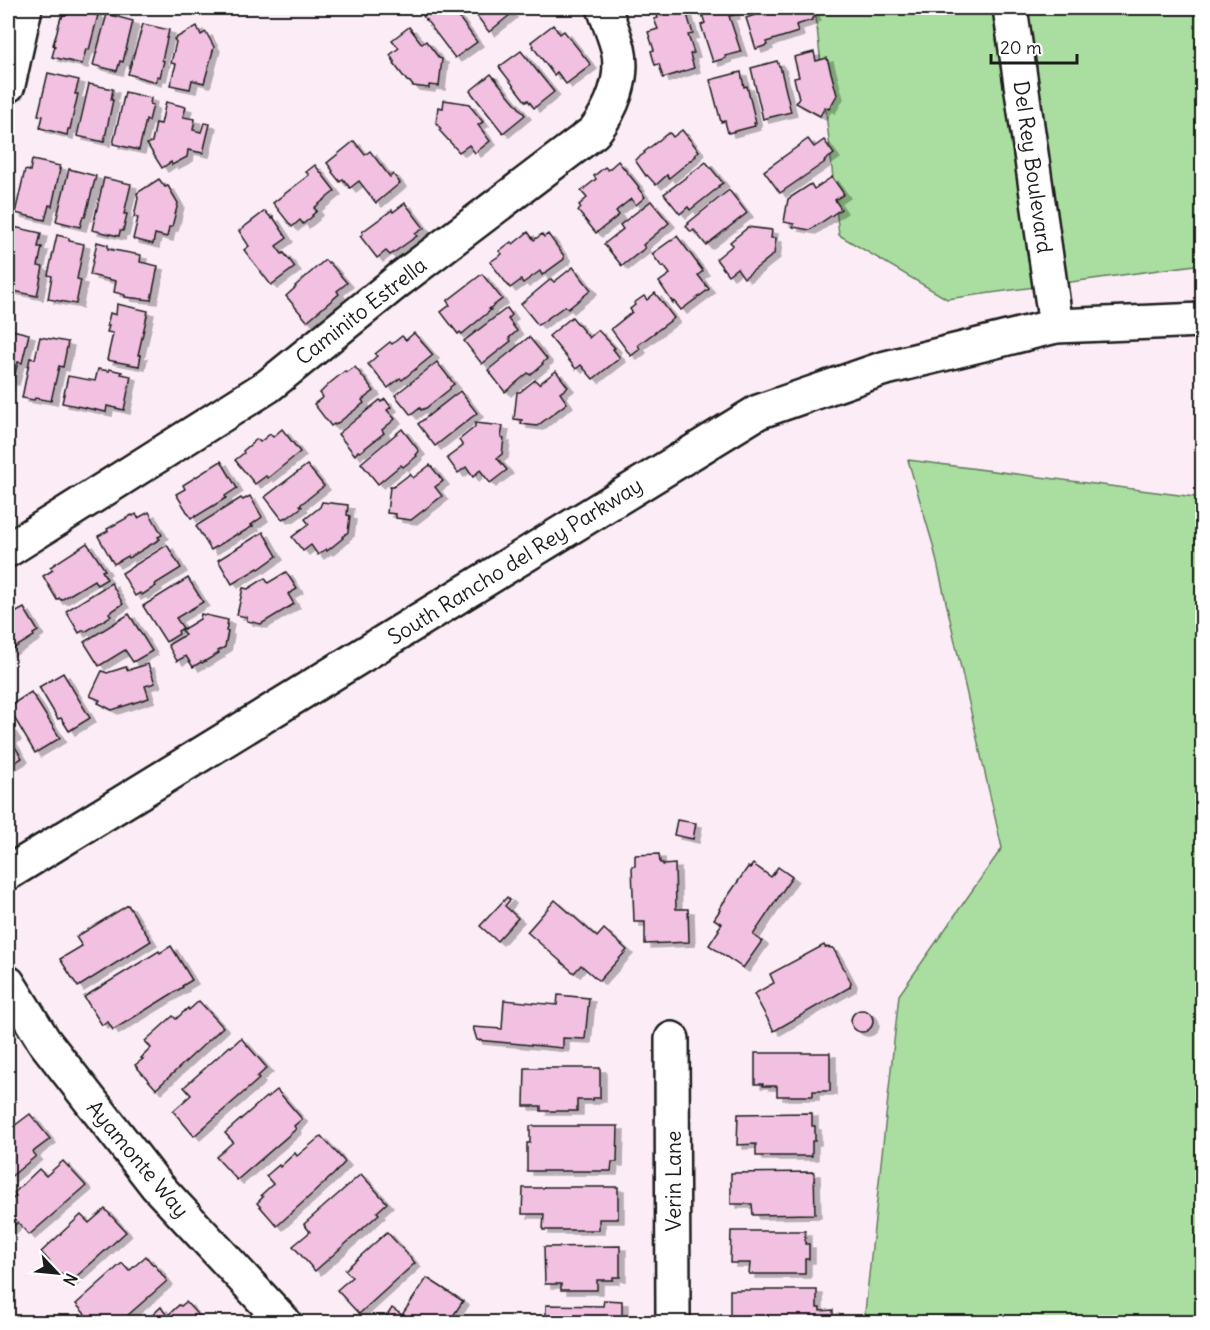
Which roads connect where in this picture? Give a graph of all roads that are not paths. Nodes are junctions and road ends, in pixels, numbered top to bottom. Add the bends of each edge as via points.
1 (25, 8) edge
2 (604, 8) edge
3 (1010, 8) edge
4 (8, 85) edge
5 (1203, 320) edge
6 (1056, 326) junction
7 (8, 550) edge
8 (8, 873) edge
9 (8, 983) edge
10 (672, 1038) dead end
11 (284, 1323) edge
12 (673, 1323) edge

1 - 4 street
2 - 7 street, Caminito Estrella via 618,49 619,78 610,107 594,132 268,386
3 - 6 street, Del Rey Boulevard
5 - 6 street, South Rancho del Rey Parkway
6 - 8 street, South Rancho del Rey Parkway via 882,369 758,412
9 - 11 street, Ayamonte Way via 44,1041 157,1186
10 - 12 street, Verin Lane

